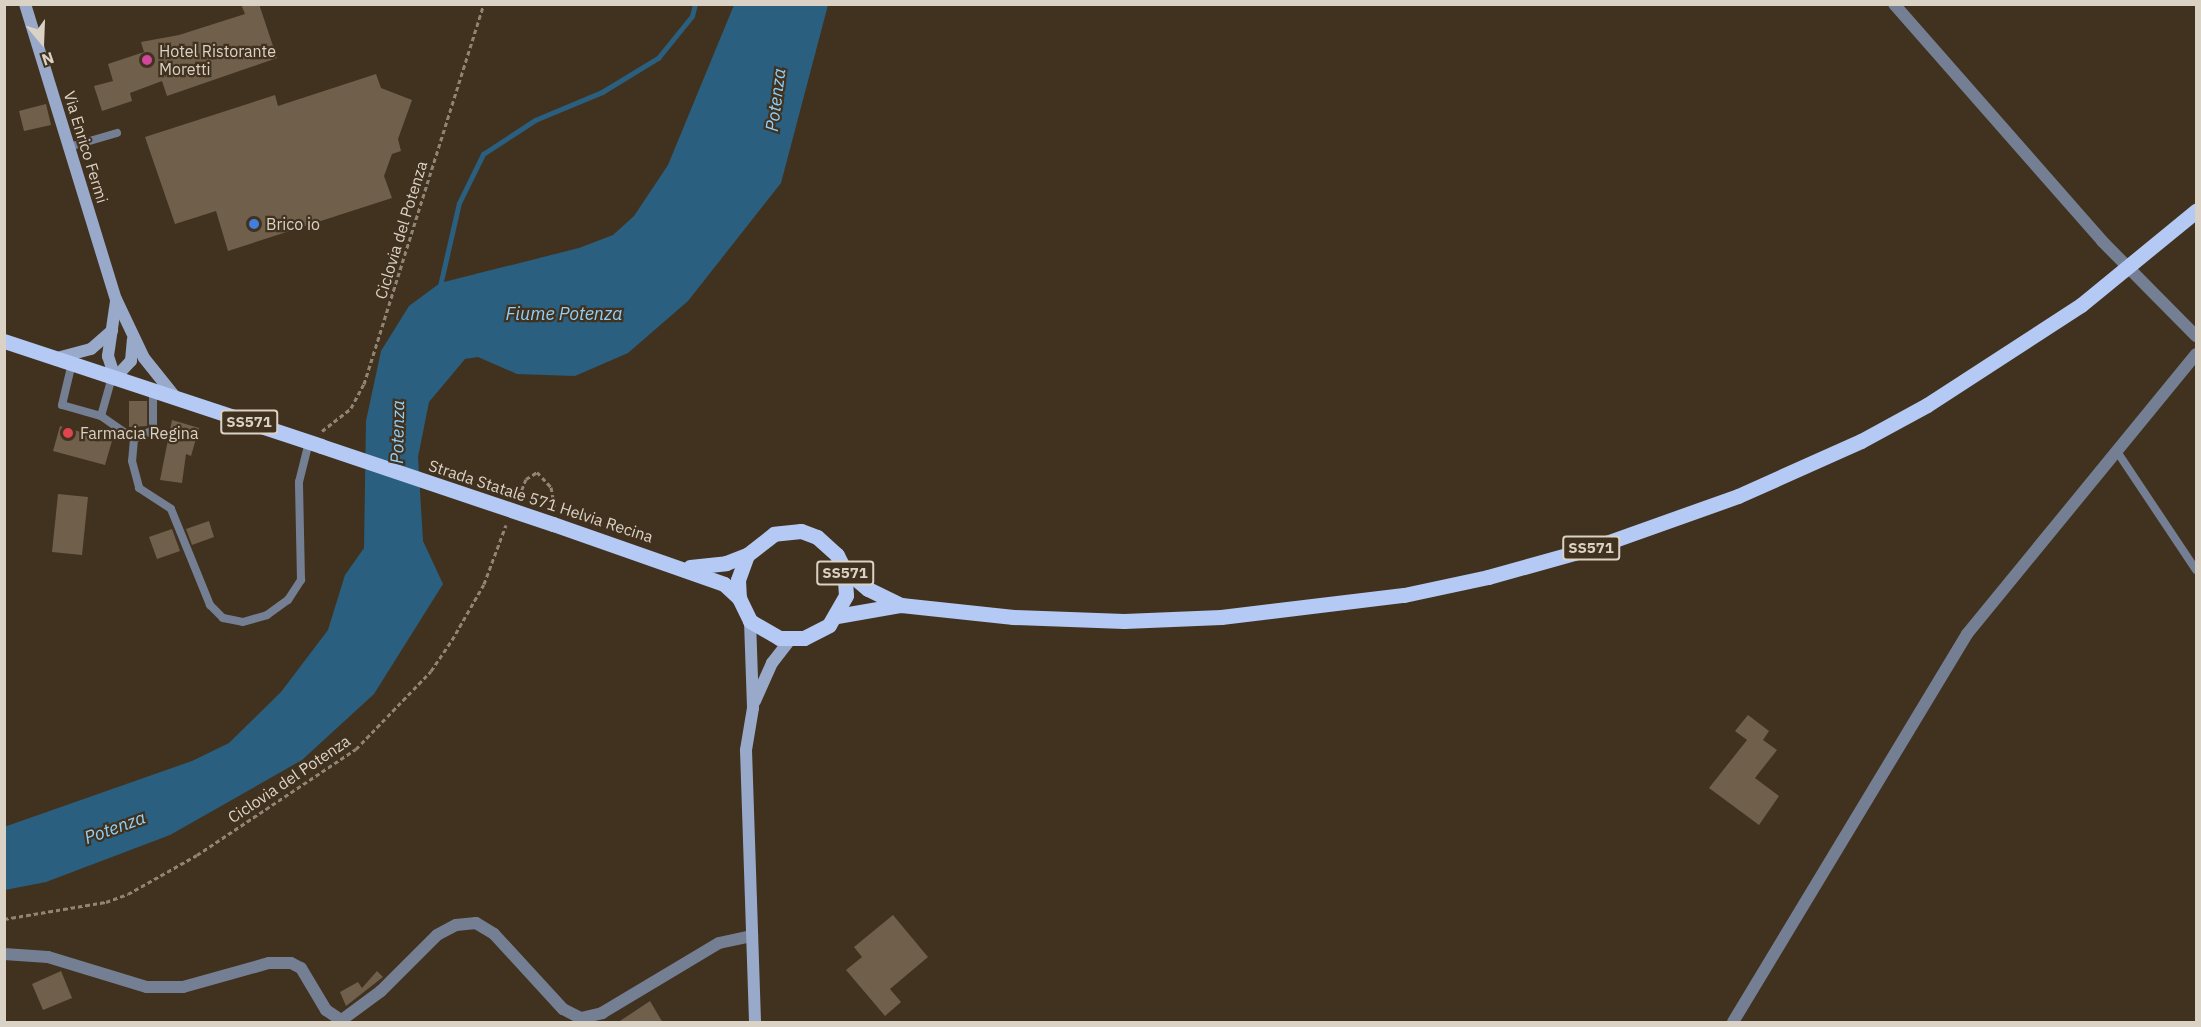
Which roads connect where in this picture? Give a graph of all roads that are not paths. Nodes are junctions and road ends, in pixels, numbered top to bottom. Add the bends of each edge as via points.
1 (25, 4) edge
2 (1894, 4) edge
3 (117, 133) dead end
4 (69, 147) junction
5 (2196, 211) edge
6 (2131, 268) junction
7 (116, 299) junction
8 (113, 330) junction
9 (2196, 336) edge
10 (133, 338) junction
11 (4, 341) edge
12 (2196, 354) edge
13 (56, 358) junction
14 (72, 363) junction
15 (114, 377) junction
16 (153, 390) junction
17 (177, 398) junction
18 (101, 416) junction
19 (134, 439) junction
20 (315, 444) junction
21 (2116, 450) junction
22 (747, 555) junction
23 (681, 567) junction
24 (844, 569) junction
25 (2196, 570) edge
26 (739, 598) junction
27 (901, 605) junction
28 (837, 615) junction
29 (750, 621) junction
30 (790, 640) junction
31 (753, 708) junction
32 (752, 936) junction
33 (4, 954) edge
34 (582, 1020) edge
35 (340, 1022) edge
36 (755, 1023) edge
37 (1733, 1023) edge

1 - 4 main road, Via Enrico Fermi
2 - 6 street via 2102,241
3 - 4 lane
4 - 7 main road, Via Enrico Fermi
5 - 6 main road, Strada Statale 571 Helvia Recina / SS571
6 - 9 street
6 - 27 main road, Strada Statale 571 Helvia Recina / SS571 via 2006,357 1861,441 1669,522 1488,577 1325,607 1221,617 1124,621 1024,618
7 - 8 main road, Via Enrico Fermi
7 - 10 main road, Via Enrico Fermi
8 - 13 main road via 91,349
8 - 15 main road, Via Enrico Fermi via 108,356
10 - 15 main road via 131,361
10 - 17 main road, Via Enrico Fermi via 151,370
11 - 13 main road, SS571
12 - 21 street
13 - 14 main road, SS571
14 - 15 main road, SS571
14 - 18 lane via 62,405
15 - 16 main road, Strada Statale 571 Helvia Recina / SS571
15 - 18 lane
16 - 17 main road, Strada Statale 571 Helvia Recina / SS571
16 - 19 lane via 153,430
17 - 20 main road, Strada Statale 571 Helvia Recina / SS571
18 - 19 lane
19 - 20 lane via 132,461 139,489 171,509 210,605 223,618 243,622 267,615 288,600 301,580 299,482
20 - 23 main road, Strada Statale 571 Helvia Recina / SS571, bridge
21 - 25 lane
21 - 37 street via 1967,634
22 - 23 main road, Strada Statale 571 Helvia Recina / SS571 via 726,563
22 - 24 main road, Strada Statale 571 Helvia Recina / SS571 via 774,534 801,531 827,543
22 - 26 main road via 738,580
23 - 26 main road, Strada Statale 571 Helvia Recina / SS571 via 724,584
24 - 27 main road, Strada Statale 571 Helvia Recina / SS571 via 868,589
24 - 28 main road, SS571 via 846,596
26 - 29 main road, Strada Statale 571 Helvia Recina / SS571
27 - 28 main road, Strada Statale 571 Helvia Recina / SS571
28 - 30 main road via 818,633
29 - 30 main road via 768,634
29 - 31 main road
30 - 31 main road via 772,663
31 - 32 main road via 746,750
32 - 34 street via 719,943 602,1013
32 - 36 main road
33 - 35 street via 48,957 147,987 183,987 269,963 291,963 301,968 326,1010
34 - 35 street via 563,1009 494,934 476,923 456,925 437,935 381,992

